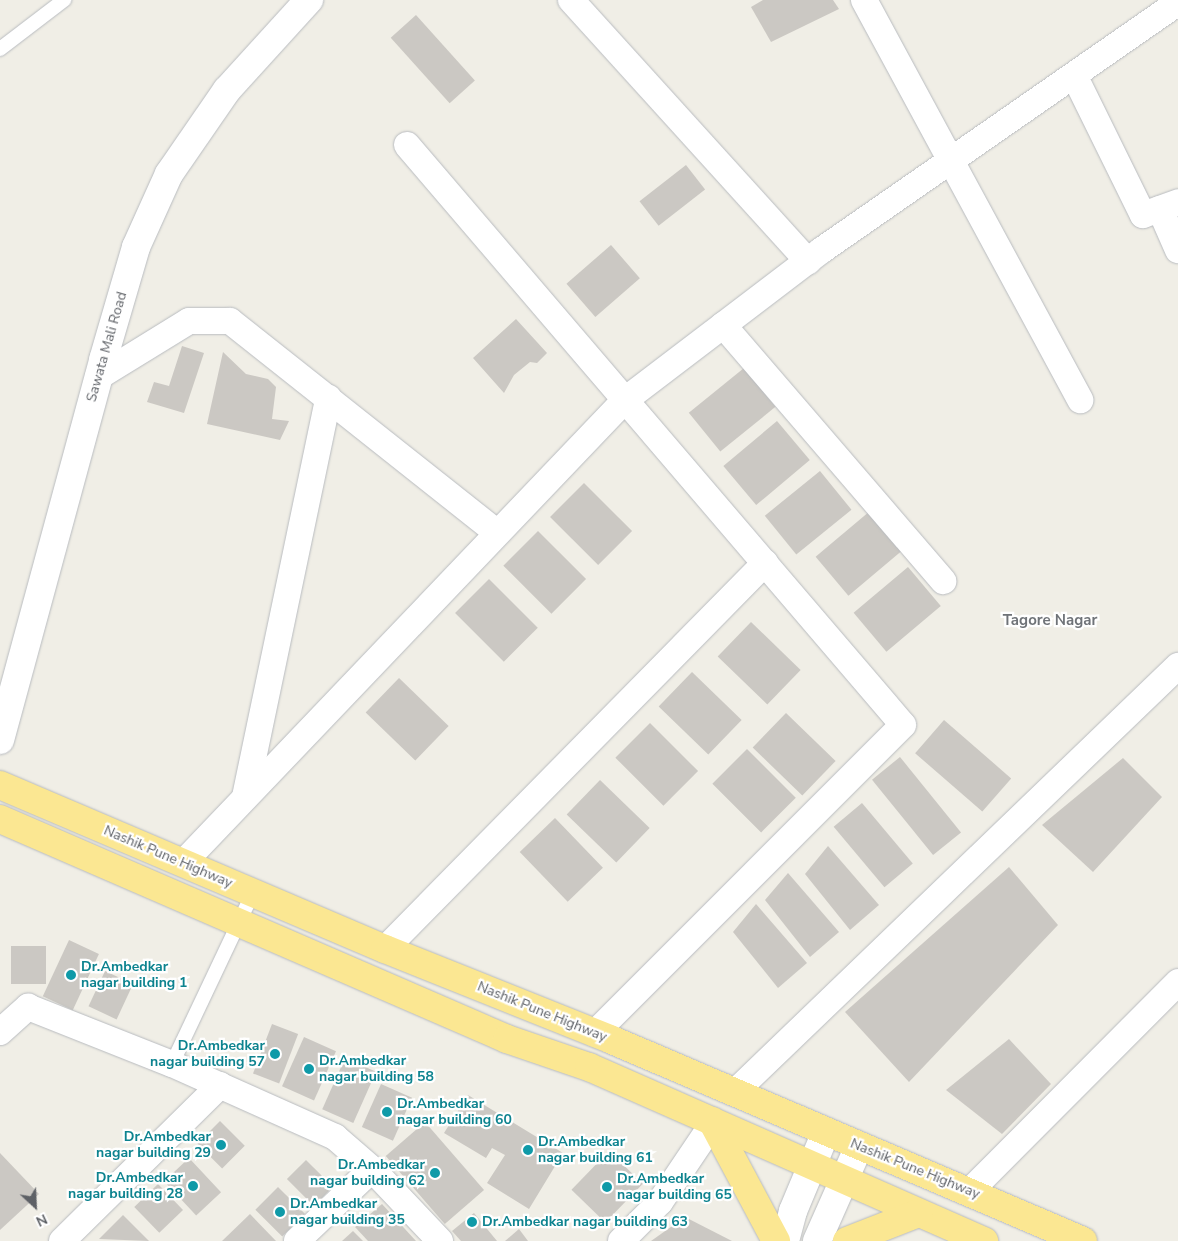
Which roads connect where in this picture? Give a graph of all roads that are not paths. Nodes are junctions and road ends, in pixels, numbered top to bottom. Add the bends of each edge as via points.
1 (64, 0) edge
2 (309, 0) edge
3 (571, 0) edge
4 (864, 0) edge
5 (1178, 3) edge
6 (0, 48) edge
7 (1075, 77) junction
8 (407, 145) dead end
9 (951, 161) junction
10 (1169, 205) edge
11 (1178, 250) edge
12 (808, 261) junction
13 (723, 325) junction
14 (98, 377) junction
15 (328, 398) junction
16 (625, 400) junction
17 (1080, 400) dead end
18 (496, 532) junction
19 (765, 564) junction
20 (943, 581) dead end
21 (1178, 666) edge
22 (0, 740) edge
23 (0, 785) edge
24 (245, 797) junction
25 (0, 819) edge
26 (183, 863) junction
27 (253, 893) junction
28 (238, 922) junction
29 (385, 949) junction
30 (1178, 982) edge
31 (0, 1032) edge
32 (595, 1033) junction
33 (172, 1064) junction
34 (220, 1086) junction
35 (735, 1092) junction
36 (712, 1122) junction
37 (826, 1132) junction
38 (859, 1146) junction
39 (811, 1165) junction
40 (372, 1169) junction
41 (842, 1179) junction
42 (970, 1191) junction
43 (919, 1213) junction
44 (62, 1241) edge
45 (297, 1241) edge
46 (440, 1241) edge
47 (621, 1241) edge
48 (776, 1241) edge
49 (785, 1241) edge
50 (817, 1241) edge
51 (847, 1241) edge
52 (984, 1241) edge
53 (1083, 1241) edge

1 - 6 lane
2 - 14 street, Sawata Mali Road via 227,90 169,174 136,247
3 - 12 street
4 - 9 street
5 - 7 street
7 - 9 street
7 - 10 street via 1143,215
8 - 16 street
9 - 12 street
9 - 17 street
10 - 11 street
12 - 13 street
13 - 16 street
13 - 20 street
14 - 15 street via 189,321 230,321
14 - 22 street, Sawata Mali Road
15 - 18 street
15 - 24 street
16 - 18 street
16 - 19 street
18 - 24 street
19 - 29 street
19 - 32 street via 903,724
21 - 35 street
23 - 26 highway, Nashik Pune Highway
24 - 26 street
25 - 28 highway
26 - 27 highway, Nashik Pune Highway
27 - 28 lane
27 - 29 highway, Nashik Pune Highway
28 - 33 lane
28 - 36 highway via 507,1039 589,1067
29 - 32 highway, Nashik Pune Highway
30 - 42 street
31 - 33 street via 28,1007
32 - 35 highway, Nashik Pune Highway
33 - 34 street
34 - 40 street via 335,1137
34 - 44 street
35 - 37 highway, Nashik Pune Highway
36 - 39 highway
36 - 47 street via 660,1202
36 - 48 highway
37 - 38 highway, Nashik Pune Highway
37 - 39 street
38 - 41 street
38 - 42 highway, Nashik Pune Highway
39 - 41 highway
39 - 49 street
40 - 45 street
40 - 46 street
41 - 43 highway
41 - 50 street
42 - 53 highway, Nashik Pune Highway
43 - 51 highway
43 - 52 highway

